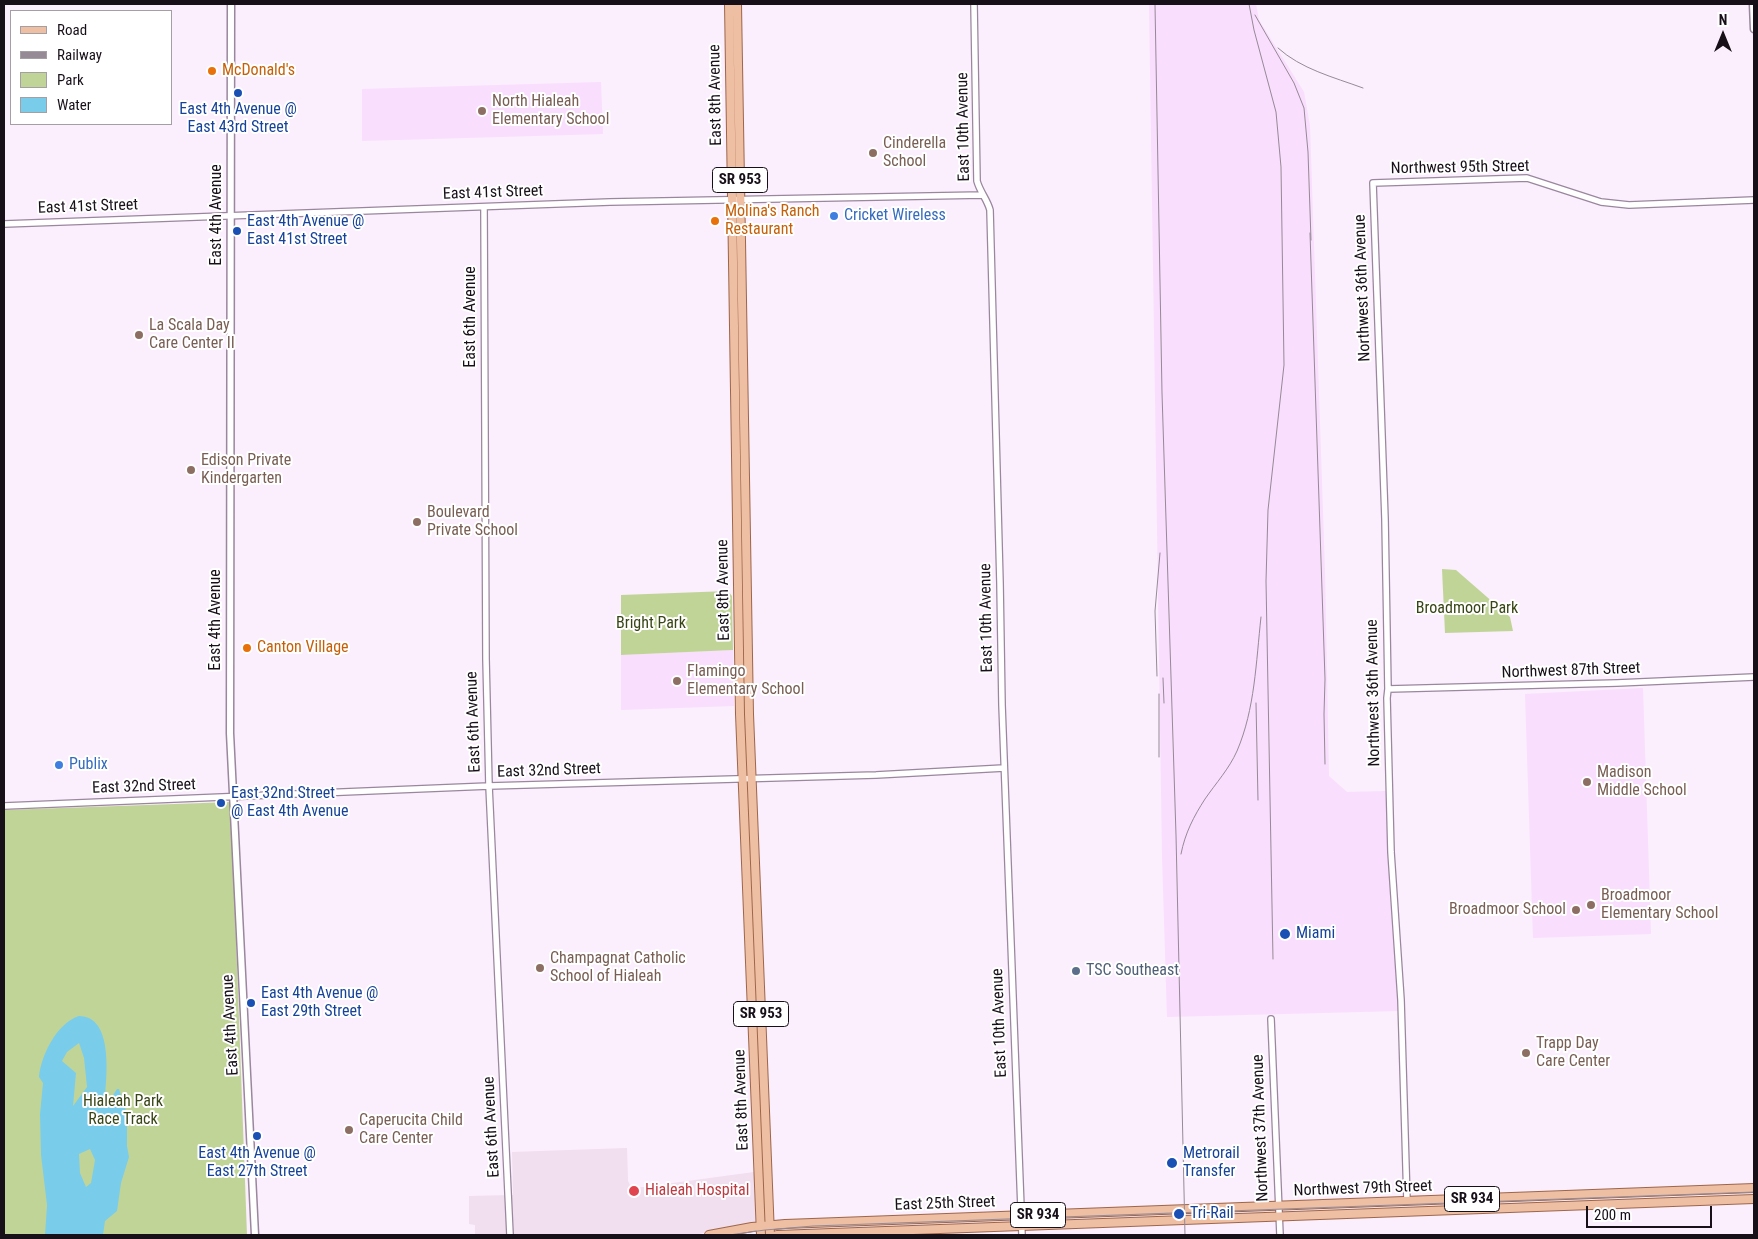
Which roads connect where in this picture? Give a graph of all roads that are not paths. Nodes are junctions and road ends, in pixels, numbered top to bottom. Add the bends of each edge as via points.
1 (231, 4) edge
2 (729, 4) edge
3 (738, 4) edge
4 (974, 4) edge
5 (1753, 4) edge
6 (1754, 29) edge
7 (1373, 183) joint
8 (983, 195) junction
9 (1754, 200) edge
10 (736, 201) junction
11 (484, 208) junction
12 (230, 216) junction
13 (4, 224) edge
14 (1754, 677) edge
15 (1388, 690) junction
16 (1004, 768) junction
17 (743, 779) junction
18 (752, 779) junction
19 (489, 786) junction
20 (232, 797) junction
21 (4, 806) edge
22 (1271, 1019) dead end
23 (1754, 1188) edge
24 (1754, 1199) edge
25 (1407, 1201) junction
26 (1278, 1206) junction
27 (1182, 1209) joint
28 (1099, 1212) junction
29 (1021, 1216) junction
30 (1279, 1218) junction
31 (1100, 1224) junction
32 (765, 1226) junction
33 (1021, 1231) edge
34 (255, 1235) edge
35 (510, 1235) edge
36 (709, 1235) edge
37 (761, 1235) edge
38 (770, 1235) edge
39 (777, 1235) edge
40 (1280, 1235) edge

1 - 12 main road, East 4th Avenue
2 - 10 main road, East 8th Avenue / SR 953
3 - 10 main road, East 8th Avenue / SR 953
4 - 8 street, East 10th Avenue via 977,180
5 - 6 main road
7 - 9 street, Northwest 95th Street via 1526,178 1601,202 1629,205
7 - 15 street, Northwest 36th Avenue
8 - 10 street, East 41st Street
8 - 16 street, East 10th Avenue via 990,210
10 - 11 street, East 41st Street
10 - 17 main road, East 8th Avenue / SR 953 via 736,522
10 - 18 main road, East 8th Avenue / SR 953
11 - 12 street, East 41st Street
11 - 19 street, East 6th Avenue
12 - 13 street, East 41st Street
12 - 20 main road, East 4th Avenue via 229,669
14 - 15 street, Northwest 87th Street
15 - 25 street, Northwest 36th Avenue via 1391,852 1401,1000
16 - 18 street, East 32nd Street
16 - 29 street, East 10th Avenue
17 - 18 street, East 32nd Street
17 - 19 street, East 32nd Street
17 - 32 main road, East 8th Avenue / SR 953
18 - 32 main road, East 8th Avenue / SR 953
19 - 20 street, East 32nd Street
19 - 35 street, East 6th Avenue
20 - 21 street, East 32nd Street
20 - 34 main road, East 4th Avenue
22 - 26 street, Northwest 37th Avenue
23 - 25 main road, Northwest 79th Street / SR 934
24 - 30 main road, Northwest 79th Street / SR 934
25 - 26 main road, Northwest 79th Street / SR 934
26 - 27 main road, Northwest 79th Street / SR 934
26 - 30 street, Northwest 37th Avenue
27 - 28 main road, East 25th Street / SR 934
28 - 29 main road, East 25th Street / SR 934
28 - 31 main road
29 - 32 main road, East 25th Street / SR 934
29 - 33 street, East 10th Avenue
30 - 31 main road, Northwest 79th Street / SR 934
30 - 40 street, Northwest 37th Avenue
31 - 33 main road, SR 934
32 - 36 main road, East 25th Street / SR 934
32 - 37 main road, East 8th Avenue / SR 953
32 - 38 main road, East 8th Avenue / SR 953
33 - 39 main road, SR 934

